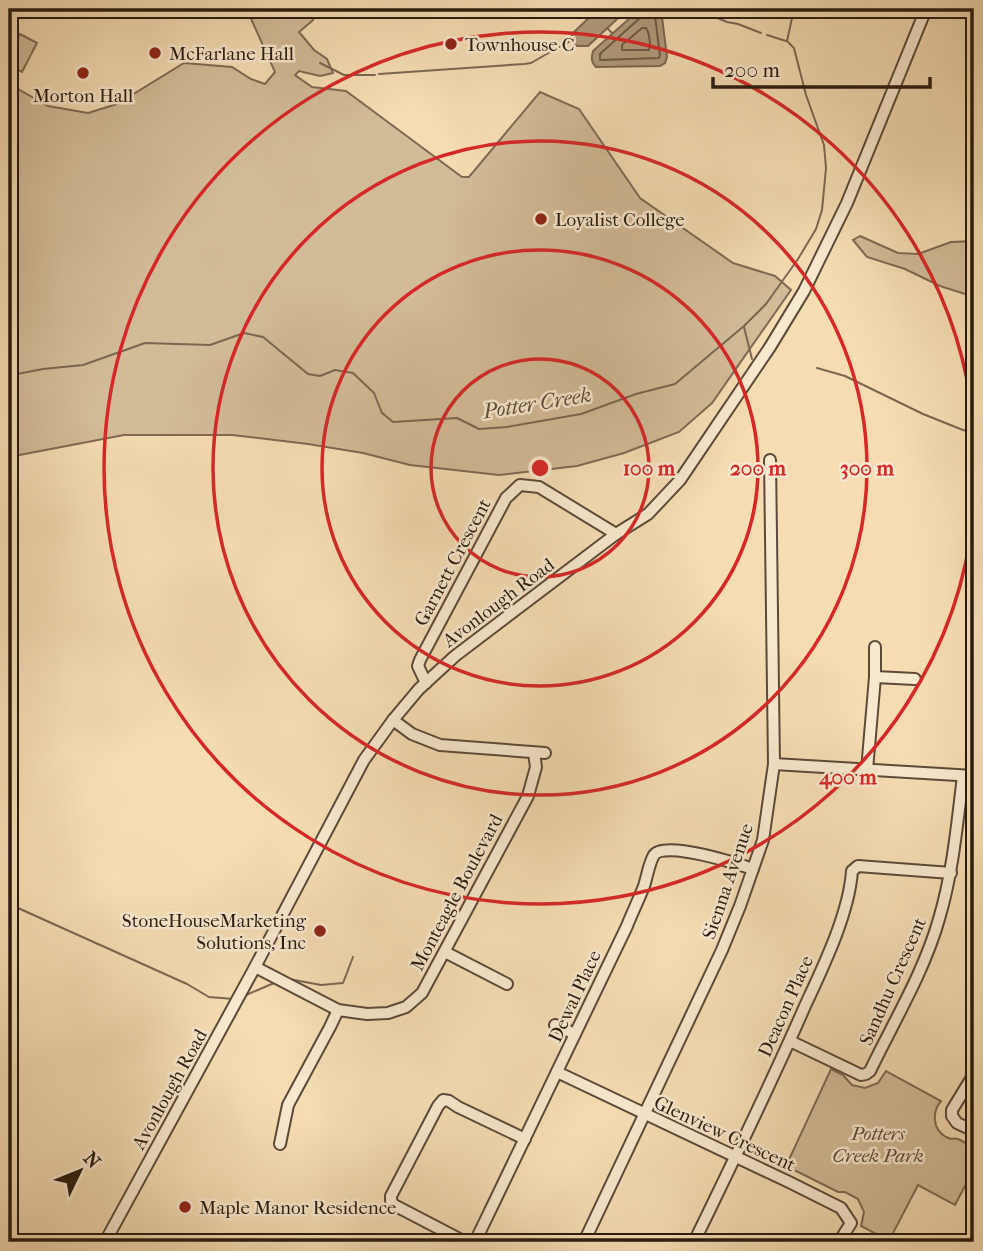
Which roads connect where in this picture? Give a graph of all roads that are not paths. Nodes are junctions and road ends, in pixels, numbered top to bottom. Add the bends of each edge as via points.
1 (926, 9) edge
2 (770, 460) dead end
3 (615, 534) junction
4 (875, 647) dead end
5 (875, 677) junction
6 (915, 679) dead end
7 (426, 683) junction
8 (393, 720) junction
9 (774, 764) junction
10 (867, 770) junction
11 (968, 776) edge
12 (753, 869) junction
13 (951, 873) junction
14 (445, 952) junction
15 (255, 967) junction
16 (507, 984) dead end
17 (338, 1010) junction
18 (555, 1025) dead end
19 (575, 1034) junction
20 (790, 1041) junction
21 (557, 1072) junction
22 (974, 1074) edge
23 (646, 1114) junction
24 (974, 1131) edge
25 (525, 1139) junction
26 (280, 1144) dead end
27 (735, 1156) junction
28 (105, 1242) edge
29 (464, 1242) edge
30 (475, 1242) edge
31 (584, 1242) edge
32 (694, 1242) edge
33 (839, 1242) edge

1 - 3 street, Avonlough Road via 847,203 804,291 680,480 648,514
2 - 9 street, Sienna Avenue
3 - 7 street, Avonlough Road
3 - 7 street, Garnett Crescent via 539,487 520,485 506,498 420,660
4 - 5 street
5 - 6 street
5 - 10 street
7 - 8 street, Avonlough Road
8 - 14 street, Monteagle Boulevard via 440,745 540,753 528,796
8 - 15 street, Avonlough Road via 360,766
9 - 10 street
9 - 12 street, Sienna Avenue
10 - 11 street
11 - 13 street, Sandhu Crescent
12 - 19 street, Dewal Place via 693,853 667,850 654,854 627,926
12 - 23 street, Sienna Avenue via 722,950
13 - 20 street, Deacon Place via 854,867 830,949
13 - 20 street, Sandhu Crescent via 925,958 870,1070 861,1074
14 - 16 street
14 - 17 street, Monteagle Boulevard via 422,993 406,1007 367,1014
15 - 17 street, Monteagle Boulevard
15 - 28 street, Avonlough Road
17 - 26 street via 288,1105
18 - 19 street
19 - 21 street, Dewal Place
20 - 27 street, Deacon Place
21 - 23 street, Glenview Crescent
21 - 25 street, Dewal Place
22 - 24 street via 952,1110 957,1123
23 - 27 street, Glenview Crescent
23 - 31 street, Sienna Avenue
25 - 29 street via 449,1101 438,1106 391,1201
25 - 30 street, Dewal Place
27 - 32 street, Deacon Place
27 - 33 street, Glenview Crescent via 841,1208 851,1223

